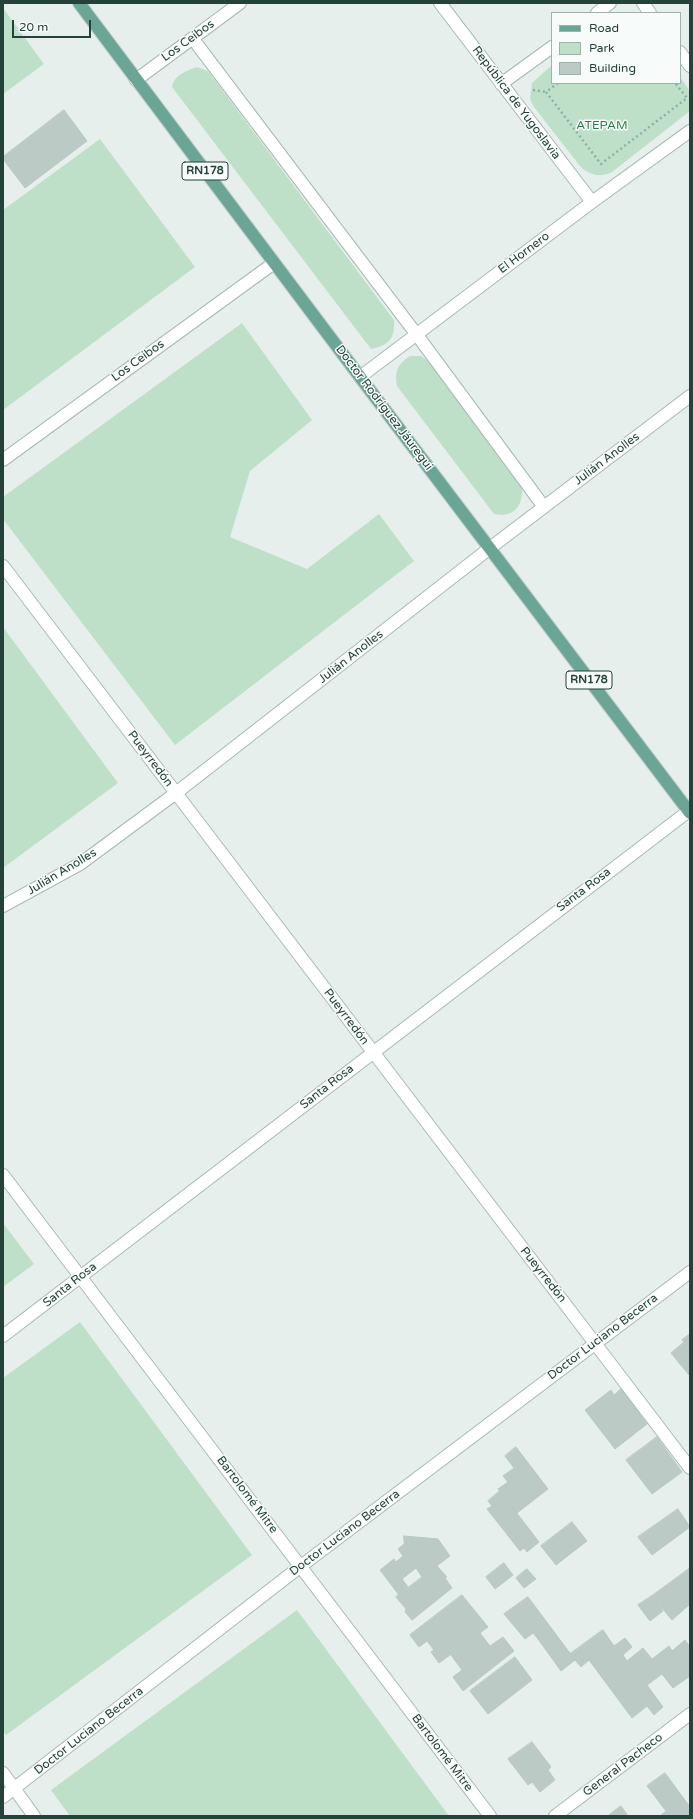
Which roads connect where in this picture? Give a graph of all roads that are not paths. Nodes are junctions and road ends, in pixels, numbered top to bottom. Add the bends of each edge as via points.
1 (78, 3) edge
2 (240, 3) edge
3 (440, 3) edge
4 (610, 3) edge
5 (643, 3) edge
6 (598, 12) edge
7 (649, 12) edge
8 (192, 39) junction
9 (551, 47) edge
10 (681, 53) edge
11 (690, 66) edge
12 (136, 80) junction
13 (501, 84) junction
14 (690, 131) edge
15 (592, 202) junction
16 (274, 263) junction
17 (417, 335) junction
18 (360, 377) junction
19 (690, 396) edge
20 (3, 460) edge
21 (544, 507) junction
22 (490, 548) junction
23 (3, 566) edge
24 (176, 793) junction
25 (690, 811) edge
26 (3, 906) edge
27 (372, 1052) junction
28 (3, 1175) edge
29 (690, 1272) edge
30 (81, 1277) junction
31 (3, 1336) edge
32 (595, 1343) junction
33 (690, 1468) edge
34 (300, 1566) junction
35 (690, 1714) edge
36 (3, 1773) edge
37 (14, 1789) junction
38 (3, 1797) edge
39 (34, 1816) edge
40 (490, 1816) edge
41 (555, 1816) edge

1 - 12 main road, Doctor Rodríguez Jáuregui / RN178
2 - 8 street, Los Ceibos
3 - 13 street, República de Yugoslavia
4 - 6 street
5 - 7 street
8 - 12 street, Los Ceibos
8 - 17 street
9 - 13 street
10 - 11 street
12 - 16 main road, Doctor Rodríguez Jáuregui / RN178
13 - 15 street, República de Yugoslavia
14 - 15 street, El Hornero
15 - 17 street, El Hornero
16 - 18 main road, Doctor Rodríguez Jáuregui / RN178
16 - 20 street, Los Ceibos
17 - 18 street, El Hornero
17 - 21 street
18 - 22 main road, Doctor Rodríguez Jáuregui / RN178
19 - 21 street, Julián Anolles
21 - 22 street, Julián Anolles
22 - 24 street, Julián Anolles
22 - 25 main road, Doctor Rodríguez Jáuregui / RN178
23 - 24 street, Pueyrredón
24 - 26 street, Julián Anolles via 80,864
24 - 27 street, Pueyrredón
25 - 27 street, Santa Rosa
27 - 30 street, Santa Rosa
27 - 32 street, Pueyrredón
28 - 30 street, Bartolomé Mitre
29 - 32 street, Doctor Luciano Becerra
30 - 31 street, Santa Rosa
30 - 34 street, Bartolomé Mitre
32 - 33 street, Pueyrredón
32 - 34 street, Doctor Luciano Becerra
34 - 37 street, Doctor Luciano Becerra
34 - 40 street, Bartolomé Mitre
35 - 41 street, General Pacheco
36 - 37 street
37 - 38 street, Doctor Luciano Becerra
37 - 39 street

